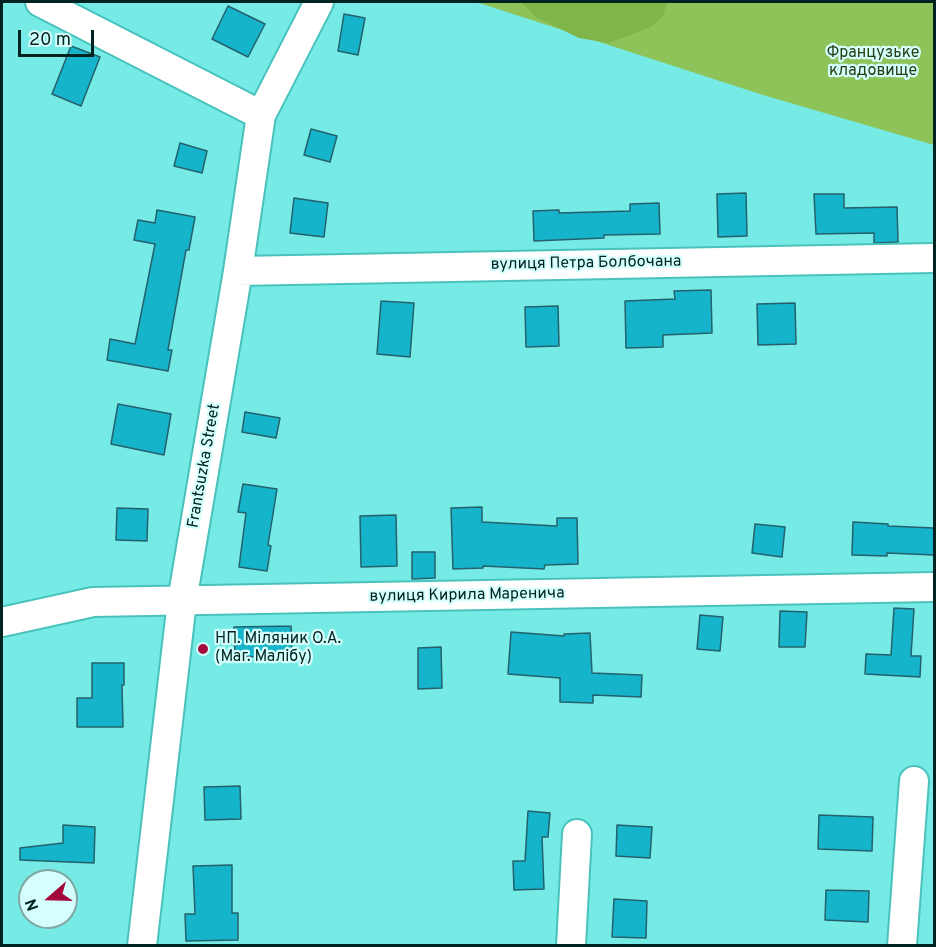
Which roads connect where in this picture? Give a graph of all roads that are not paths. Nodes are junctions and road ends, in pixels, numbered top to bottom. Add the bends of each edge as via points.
1 (39, 2) edge
2 (319, 2) edge
3 (261, 114) junction
4 (934, 258) edge
5 (238, 271) junction
6 (934, 587) edge
7 (182, 600) junction
8 (2, 622) edge
9 (914, 780) dead end
10 (577, 834) dead end
11 (142, 945) edge
12 (571, 945) edge
13 (902, 945) edge

1 - 3 street
2 - 3 street, Frantsuzka Street
3 - 5 street, Frantsuzka Street
4 - 5 street, вулиця Петра Болбочана
5 - 7 street, Frantsuzka Street
6 - 7 street, вулиця Кирила Маренича
7 - 8 street, вулиця Кирила Маренича via 93,602
7 - 11 street, Frantsuzka Street
9 - 13 street
10 - 12 street

